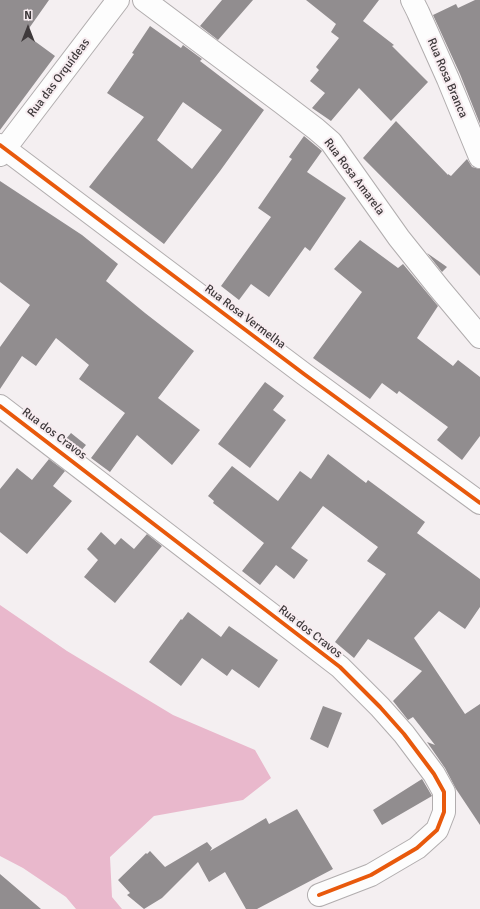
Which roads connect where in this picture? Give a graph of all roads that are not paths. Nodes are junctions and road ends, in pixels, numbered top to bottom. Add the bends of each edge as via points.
1 (118, 0) edge
2 (144, 0) edge
3 (412, 0) edge
4 (2, 149) edge
5 (480, 157) edge
6 (480, 337) edge
7 (0, 406) edge
8 (480, 502) edge
9 (318, 895) dead end

1 - 4 street, Rua das Orquídeas
2 - 6 street, Rua Rosa Amarela via 331,142 399,238
3 - 5 street, Rua Rosa Branca
4 - 8 street, Rua Rosa Vermelha
7 - 9 street, Rua dos Cravos via 340,667 404,734 434,774 444,792 444,812 437,830 417,848 371,875

